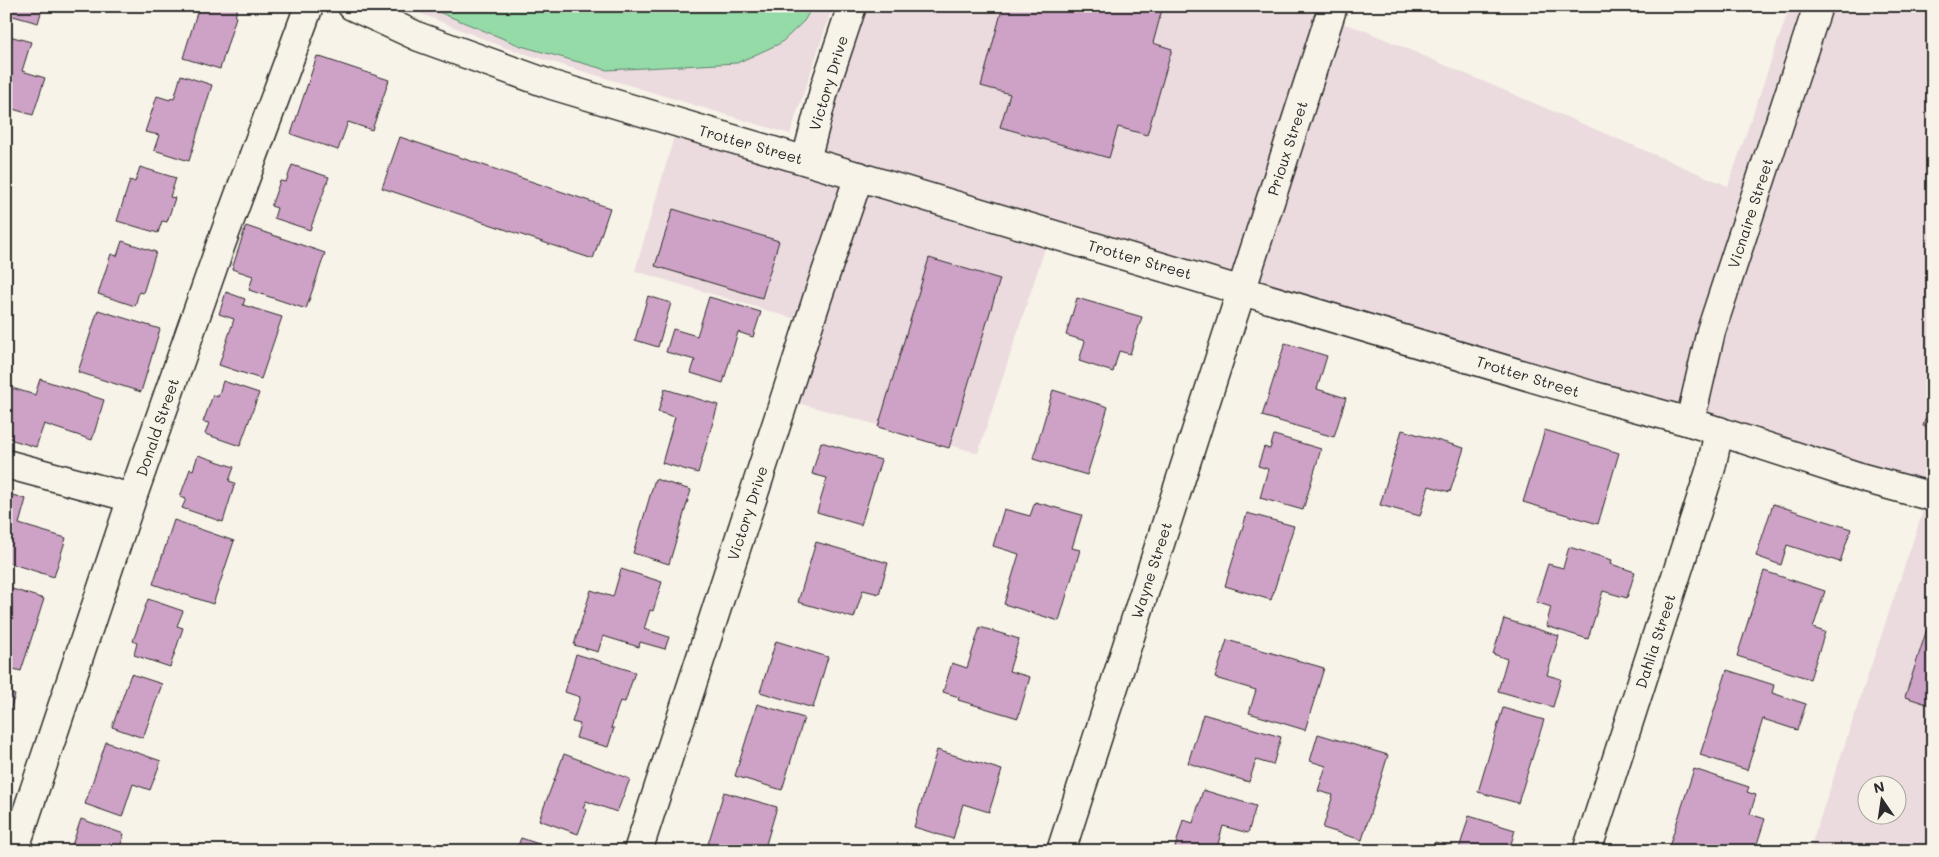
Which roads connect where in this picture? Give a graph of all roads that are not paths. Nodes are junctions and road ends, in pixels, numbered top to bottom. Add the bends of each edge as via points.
1 (310, 6) edge
2 (352, 6) edge
3 (852, 6) edge
4 (1332, 6) edge
5 (1818, 6) edge
6 (806, 160) junction
7 (859, 176) junction
8 (1241, 289) junction
9 (1690, 422) junction
10 (1719, 431) junction
11 (6, 464) edge
12 (1933, 497) edge
13 (132, 498) junction
14 (14, 851) edge
15 (638, 851) edge
16 (1061, 851) edge
17 (1587, 851) edge

1 - 13 street, Donald Street via 221,244
2 - 6 street, Trotter Street via 419,37 552,85
3 - 6 street, Victory Drive via 825,87
4 - 8 street, Prioux Street
5 - 9 street, Vicnaire Street via 1711,331
6 - 7 street, Trotter Street
7 - 8 street, Trotter Street
7 - 15 street, Victory Drive
8 - 9 street, Trotter Street
8 - 16 street, Wayne Street
9 - 10 street, Trotter Street
10 - 12 street, Trotter Street
10 - 17 street, Dahlia Street via 1711,468
11 - 13 street
13 - 14 street, Donald Street

